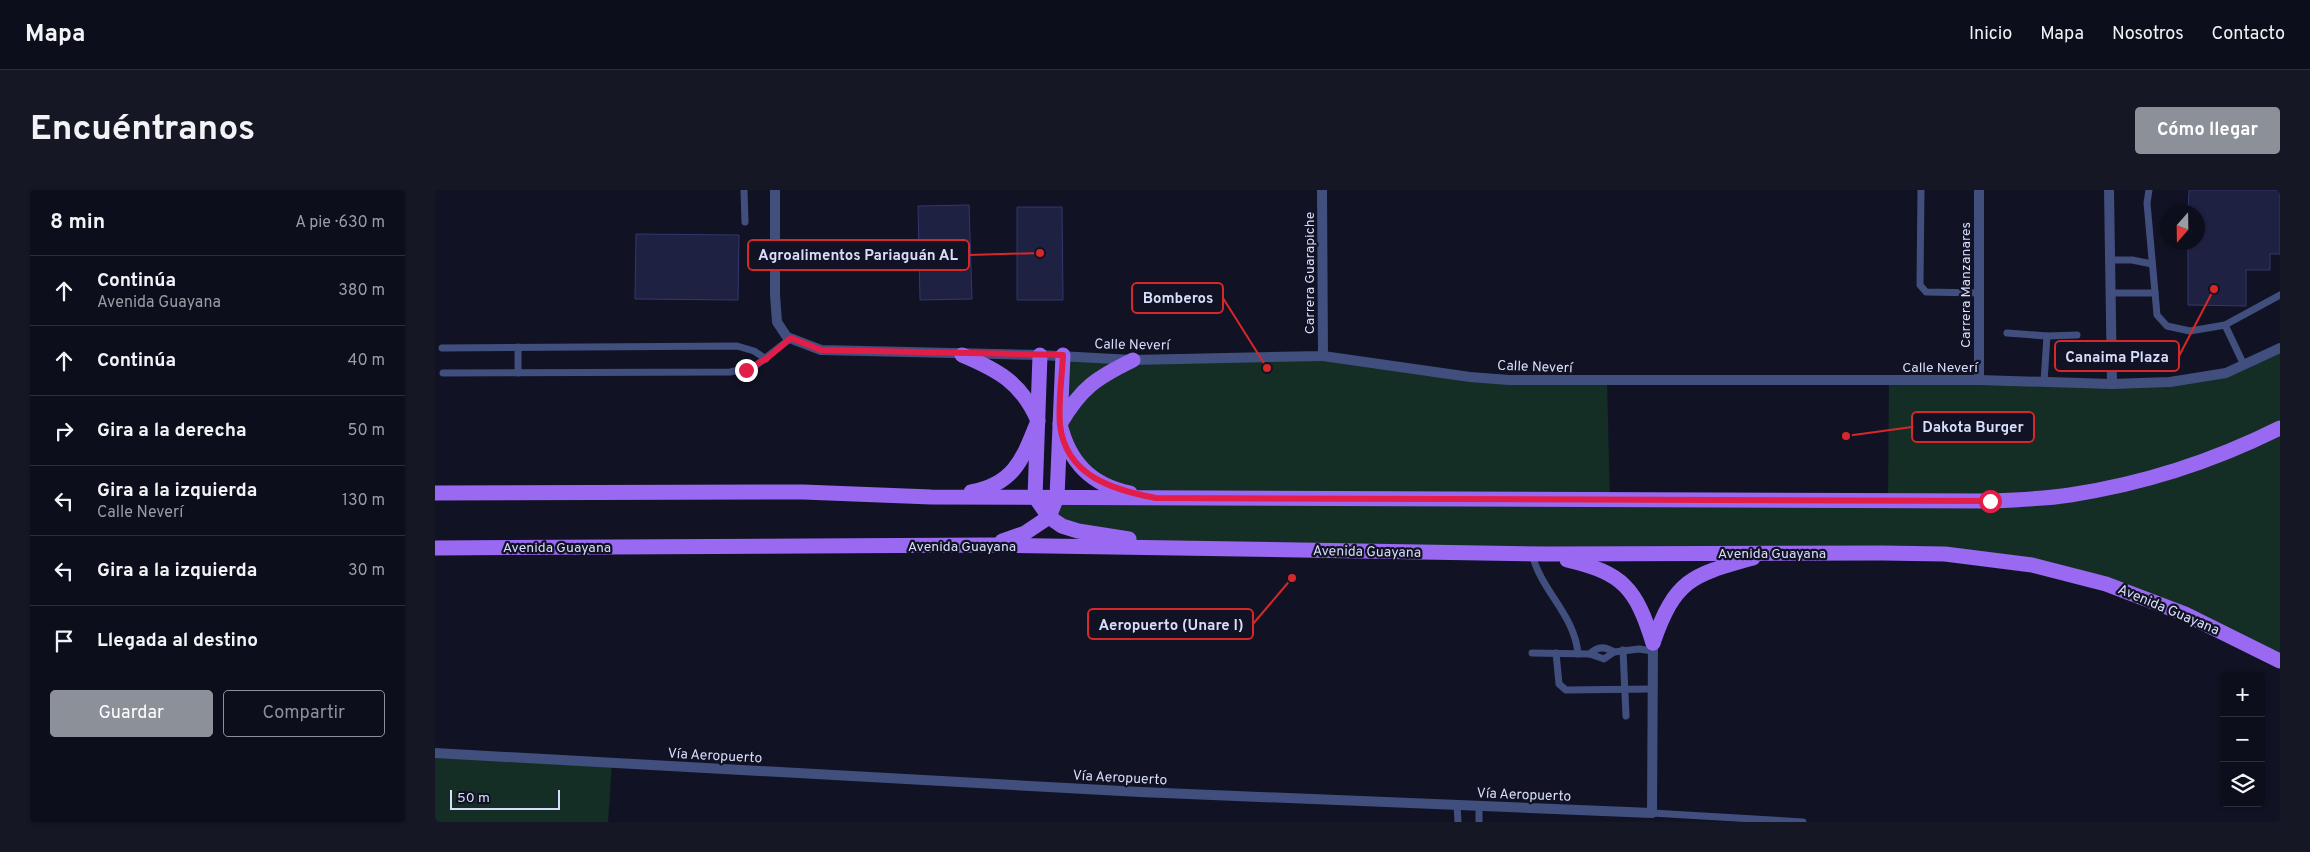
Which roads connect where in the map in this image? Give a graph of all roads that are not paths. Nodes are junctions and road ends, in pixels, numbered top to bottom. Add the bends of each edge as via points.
1 (744, 190) edge
2 (775, 190) edge
3 (1322, 190) edge
4 (1921, 190) edge
5 (1979, 190) edge
6 (2109, 190) edge
7 (2149, 190) edge
8 (745, 222) dead end
9 (2111, 260) junction
10 (2152, 264) junction
11 (1979, 293) junction
12 (2111, 293) junction
13 (2155, 293) junction
14 (2280, 295) edge
15 (2225, 326) junction
16 (2007, 333) dead end
17 (2077, 335) dead end
18 (2047, 336) junction
19 (789, 338) junction
20 (518, 347) junction
21 (442, 348) dead end
22 (2280, 348) edge
23 (962, 354) junction
24 (1040, 355) junction
25 (1063, 355) junction
26 (1323, 356) junction
27 (766, 359) junction
28 (1133, 360) junction
29 (2244, 365) junction
30 (518, 373) junction
31 (443, 374) dead end
32 (1979, 380) junction
33 (2044, 382) junction
34 (2112, 384) junction
35 (1038, 421) junction
36 (1060, 424) junction
37 (2280, 428) edge
38 (435, 492) edge
39 (931, 497) junction
40 (1035, 497) junction
41 (1057, 497) junction
42 (1156, 498) junction
43 (1049, 517) junction
44 (991, 545) junction
45 (1191, 547) junction
46 (435, 548) edge
47 (1772, 553) junction
48 (1539, 554) junction
49 (1653, 647) junction
50 (1623, 650) junction
51 (1614, 652) junction
52 (1532, 653) dead end
53 (1556, 654) junction
54 (1578, 654) junction
55 (1590, 654) junction
56 (2280, 661) edge
57 (1626, 688) junction
58 (1652, 688) junction
59 (1626, 716) dead end
60 (435, 753) edge
61 (1457, 805) junction
62 (1479, 806) junction
63 (1652, 813) junction
64 (1459, 822) edge
65 (1479, 822) edge
66 (1803, 822) edge

1 - 8 lane
2 - 19 street via 777,322
3 - 26 street, Carrera Guarapiche
4 - 11 lane via 1922,289 1926,292
5 - 11 street, Carrera Manzanares
6 - 9 street
7 - 10 lane via 2147,203
9 - 10 lane
9 - 12 street
10 - 13 lane
11 - 32 street, Carrera Manzanares
12 - 13 lane
12 - 34 street
13 - 15 lane via 2157,314 2167,326 2190,331
14 - 15 lane
15 - 29 lane
16 - 18 lane
17 - 18 lane
18 - 33 lane
19 - 23 street, Calle Neverí via 821,350
19 - 27 lane
20 - 21 lane
20 - 27 lane via 737,346 754,350
20 - 30 lane
22 - 29 street, Calle Neverí
23 - 24 street, Calle Neverí
23 - 35 main road via 1011,382 1030,402
24 - 25 street, Calle Neverí
24 - 35 main road
25 - 28 street, Calle Neverí
25 - 36 main road
26 - 28 street, Calle Neverí
26 - 32 street, Calle Neverí via 1509,380
27 - 30 lane via 746,370 729,372
28 - 36 main road via 1103,374 1089,386 1073,401
29 - 34 street, Calle Neverí via 2201,379
30 - 31 lane
32 - 33 street, Calle Neverí
33 - 34 street, Calle Neverí
35 - 39 main road via 1021,461 1002,481 973,492
35 - 40 main road
36 - 41 main road
36 - 42 main road via 1072,457 1094,479 1109,487
37 - 42 main road via 2199,463 2123,485 2069,495 1990,501
38 - 39 main road via 803,492
39 - 40 main road
40 - 41 main road
40 - 43 main road
41 - 42 main road
41 - 43 main road
43 - 44 main road via 1025,533
43 - 45 main road via 1078,531
44 - 45 main road, Avenida Guayana
44 - 46 main road, Avenida Guayana
45 - 48 main road, Avenida Guayana
47 - 48 main road, Avenida Guayana
47 - 49 main road via 1699,575 1683,587 1662,618
47 - 56 main road, Avenida Guayana via 1945,554 2061,571 2147,598
48 - 49 main road via 1594,566 1614,576 1641,606
48 - 54 lane via 1541,578 1572,626
49 - 50 lane
49 - 58 street
50 - 51 lane
50 - 57 lane
51 - 55 lane via 1603,658
51 - 55 lane via 1601,647
52 - 53 lane
53 - 54 lane
53 - 57 lane via 1559,684 1566,690
54 - 55 lane
57 - 58 lane
57 - 59 lane
58 - 63 street
60 - 61 street, Vía Aeropuerto via 1140,792
61 - 62 street, Vía Aeropuerto
61 - 64 lane
62 - 63 street, Vía Aeropuerto
62 - 65 lane
63 - 66 lane, Vía Aeropuerto

